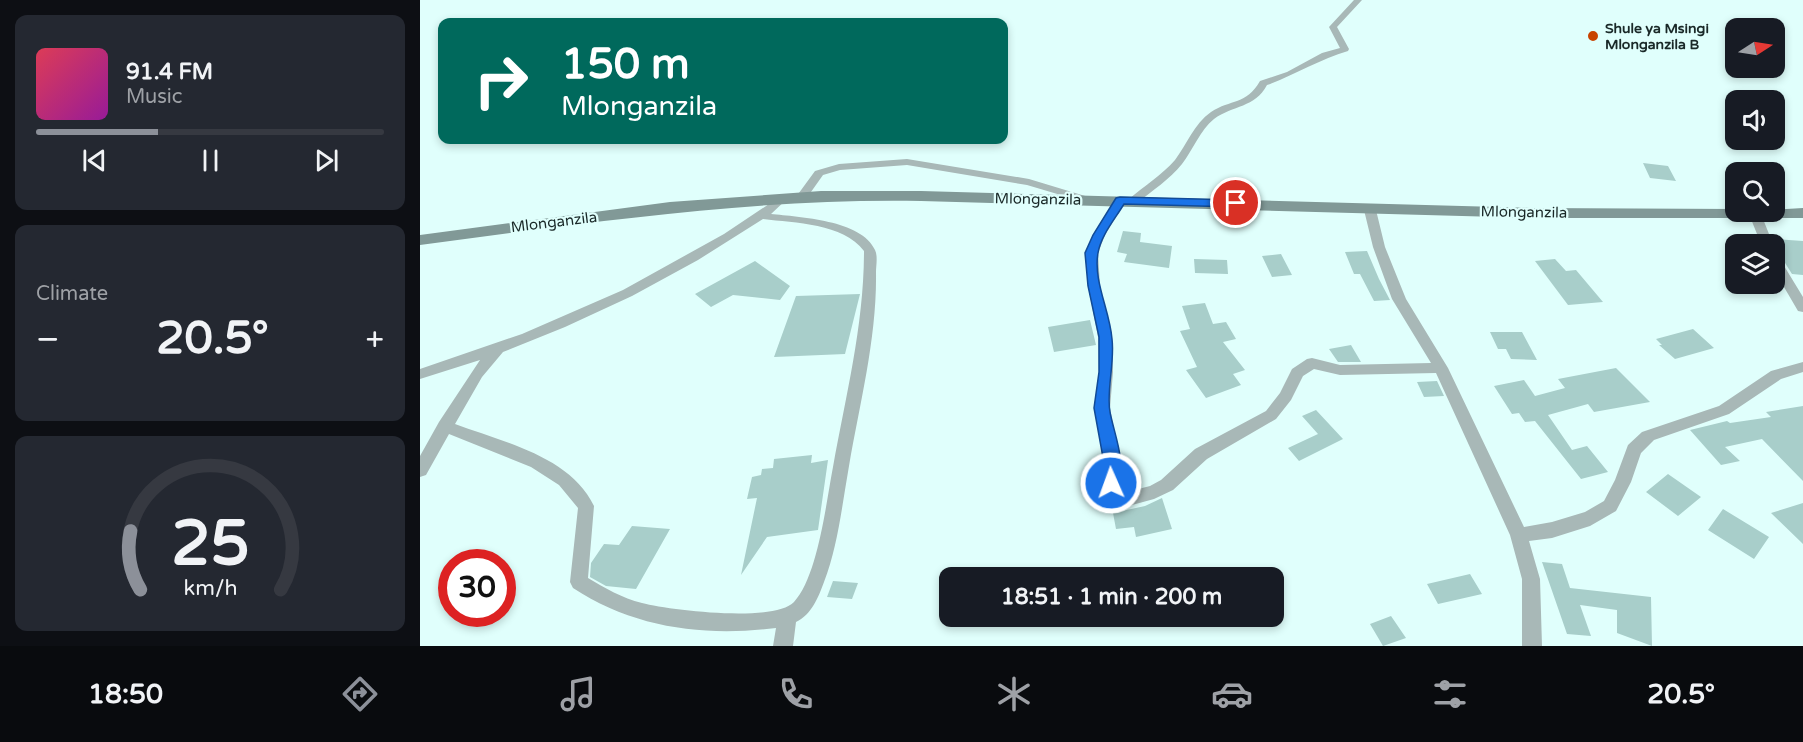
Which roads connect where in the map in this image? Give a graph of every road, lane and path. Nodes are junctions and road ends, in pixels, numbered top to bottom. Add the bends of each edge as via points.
1 (1358, 0) edge
2 (802, 198) junction
3 (781, 199) junction
4 (1091, 201) junction
5 (1126, 201) junction
6 (1370, 210) junction
7 (1785, 213) edge
8 (1803, 213) edge
9 (1725, 214) edge
10 (763, 216) junction
11 (420, 240) edge
12 (1785, 277) edge
13 (1802, 305) edge
14 (495, 351) junction
15 (1803, 367) edge
16 (1441, 368) junction
17 (420, 374) edge
18 (444, 426) junction
19 (420, 471) edge
20 (1519, 535) junction
21 (787, 618) junction
22 (783, 646) edge
23 (1532, 646) edge

1 - 5 street via 1333,27 1345,49 1263,83 1251,101 1223,108 1199,127 1178,163
2 - 3 street, Mlonganzila
2 - 4 street, Mlonganzila via 891,195
2 - 4 street via 819,173 839,167 907,162 1029,182
3 - 10 street
3 - 11 street, Mlonganzila via 567,220
4 - 5 street, Mlonganzila
5 - 6 street, Mlonganzila
5 - 16 street via 1099,235 1092,253 1094,286 1106,337 1102,408 1112,463 1110,504 1167,485 1201,454 1271,415 1297,373 1312,363 1340,370
6 - 9 street, Mlonganzila
6 - 16 street via 1399,299
7 - 8 street, Mlonganzila
10 - 14 street via 652,281 581,316
10 - 21 street via 850,233 867,242 870,251 862,365 820,570 801,608
12 - 13 street
14 - 17 street
14 - 18 street
15 - 20 street via 1776,375 1724,410 1648,436 1634,450 1610,506 1590,518
16 - 20 street
18 - 19 street
18 - 21 street via 537,462 565,480 586,506 579,582 598,596 630,608 697,622
20 - 23 street via 1532,579
21 - 22 street

